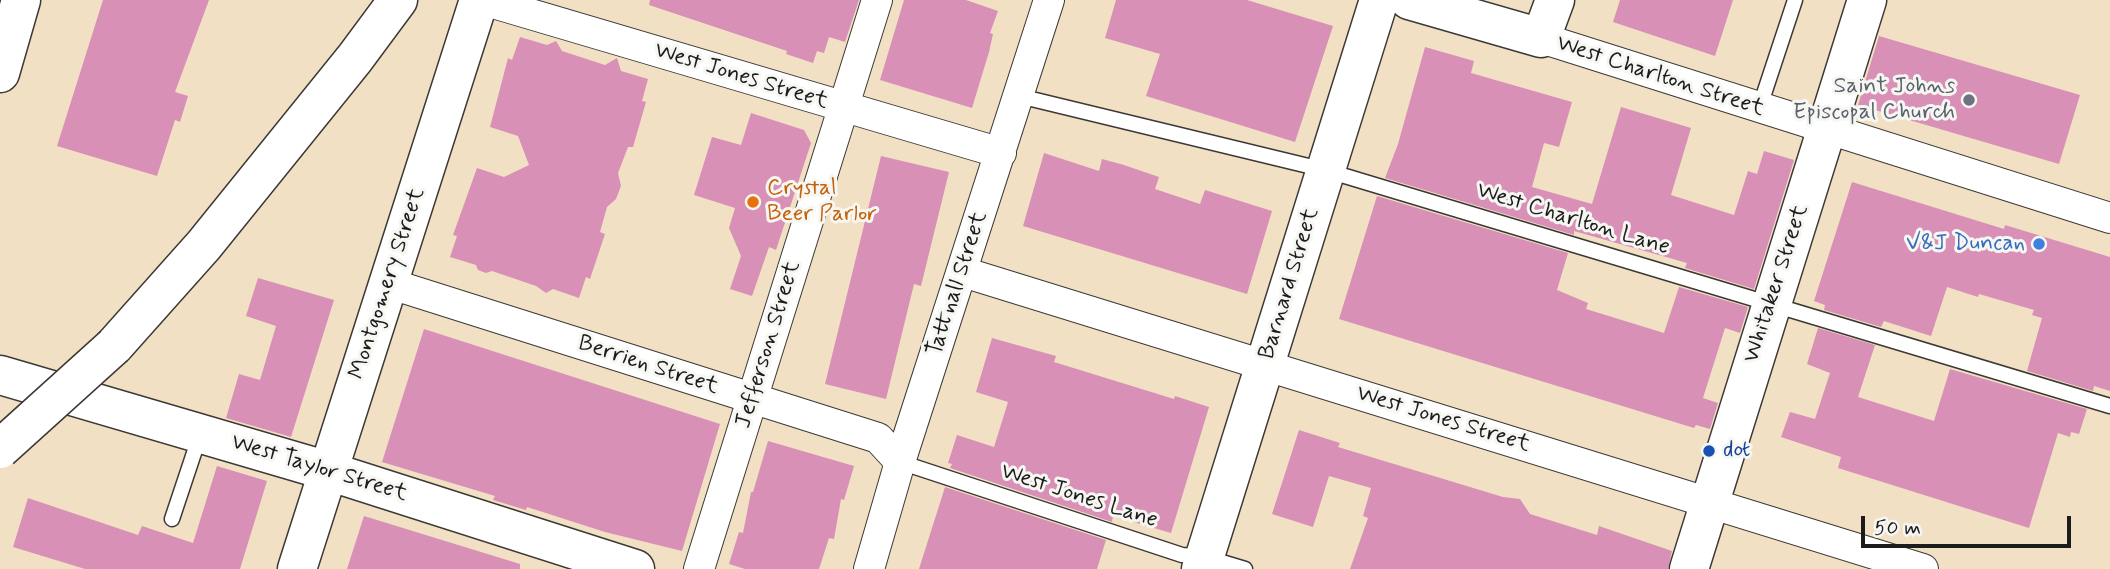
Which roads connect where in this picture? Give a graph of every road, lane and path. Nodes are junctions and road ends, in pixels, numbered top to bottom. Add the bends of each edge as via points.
1 (22, 0) edge
2 (398, 0) edge
3 (481, 0) edge
4 (877, 0) edge
5 (1049, 0) edge
6 (1379, 0) edge
7 (1409, 0) edge
8 (1555, 0) edge
9 (1795, 0) edge
10 (1867, 0) edge
11 (1541, 38) junction
12 (0, 73) edge
13 (1019, 96) junction
14 (843, 107) junction
15 (1759, 109) junction
16 (1827, 130) junction
17 (1001, 153) junction
18 (1325, 170) junction
19 (2110, 218) edge
20 (963, 272) junction
21 (388, 283) junction
22 (1771, 303) junction
23 (1265, 365) junction
24 (0, 375) edge
25 (752, 399) junction
26 (2110, 406) edge
27 (200, 433) junction
28 (0, 449) edge
29 (900, 462) junction
30 (328, 471) junction
31 (1710, 503) junction
32 (172, 519) dead end
33 (1203, 563) edge
34 (297, 569) edge
35 (635, 569) edge
36 (699, 569) edge
37 (869, 569) edge
38 (1245, 569) edge
39 (1689, 569) edge
40 (1923, 569) edge

1 - 12 main road
2 - 28 main road, bridge via 204,245 114,346
3 - 14 street, West Jones Street
3 - 21 main road, Montgomery Street
4 - 14 street, Jefferson Street
5 - 13 street, Tattnall Street
6 - 18 main road, Barnard Street
7 - 11 main road, West Charlton Street
8 - 11 main road
9 - 15 lane
10 - 16 main road, Whitaker Street
11 - 15 street, West Charlton Street
13 - 17 street, Tattnall Street
13 - 18 lane, West Charlton Lane
14 - 17 street, West Jones Street
14 - 25 street, Jefferson Street
15 - 16 street, West Charlton Street
16 - 19 street, West Charlton Street
16 - 22 main road, Whitaker Street
17 - 20 street, Tattnall Street
18 - 22 lane, West Charlton Lane
18 - 23 main road, Barnard Street
20 - 23 street, West Jones Street
20 - 29 street, Tattnall Street
21 - 25 street, Berrien Street
21 - 30 main road, Montgomery Street
22 - 26 lane, West Charlton Lane
22 - 31 main road, Whitaker Street
23 - 31 street, West Jones Street
23 - 33 main road, Barnard Street
24 - 27 main road, West Taylor Street
25 - 29 street, Berrien Street via 878,438
25 - 36 street, Jefferson Street
27 - 30 main road, West Taylor Street
27 - 32 lane
29 - 33 lane, West Jones Lane
29 - 37 street, Tattnall Street
30 - 34 main road, Montgomery Street
30 - 35 main road, West Taylor Street
31 - 39 main road, Whitaker Street
31 - 40 street, West Jones Street
33 - 38 lane, West Jones Lane

